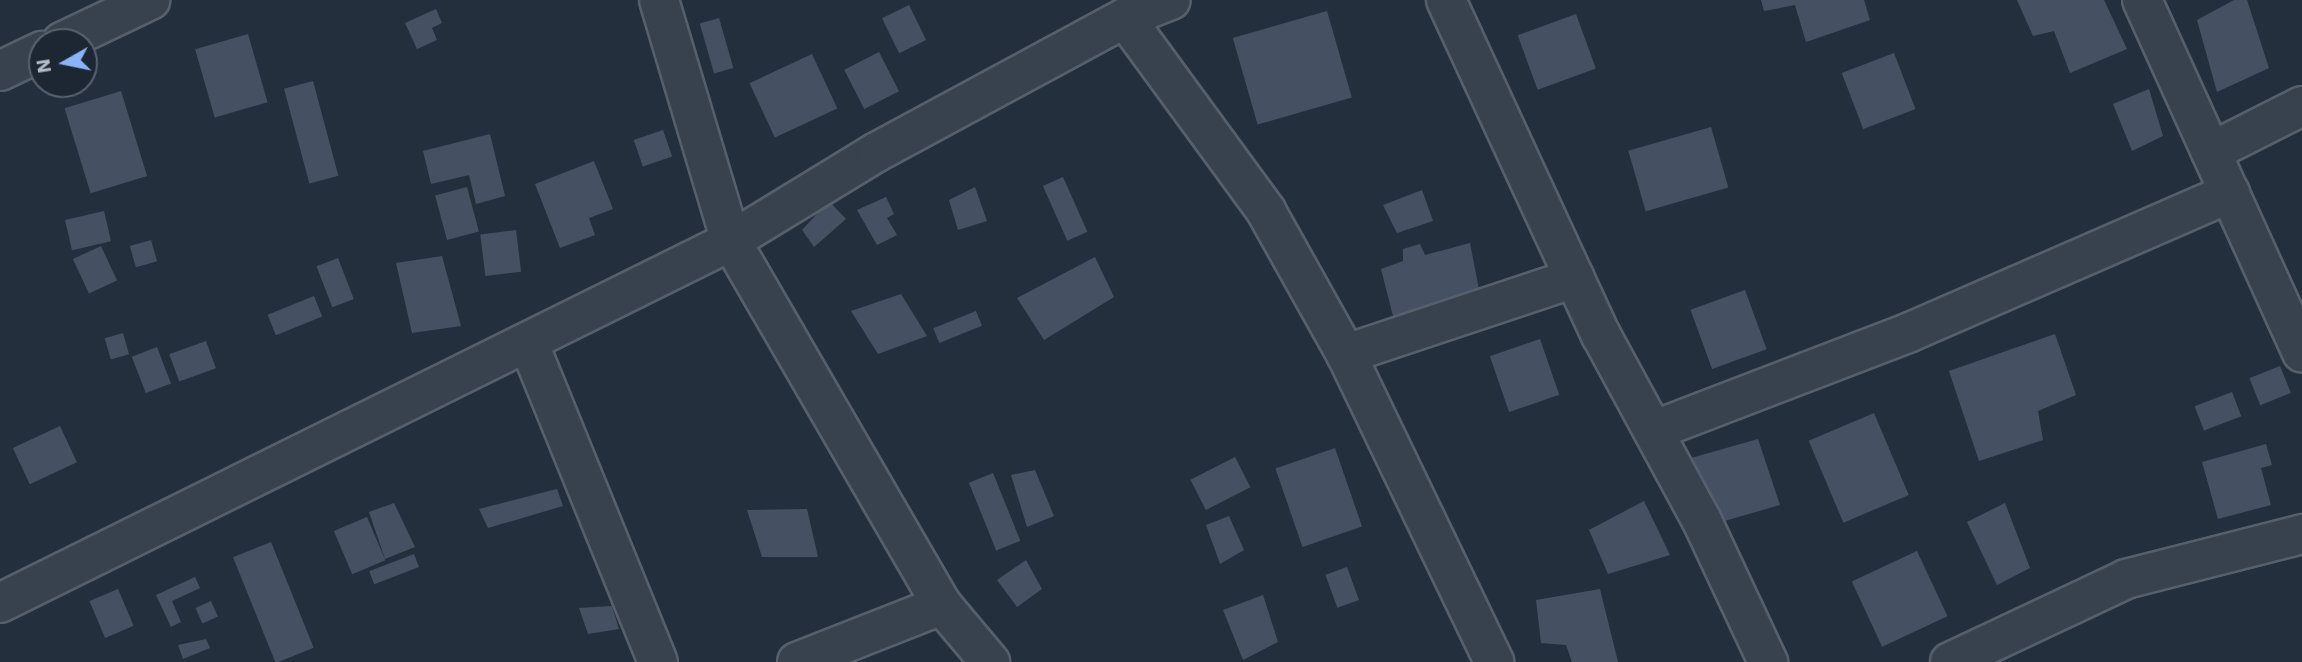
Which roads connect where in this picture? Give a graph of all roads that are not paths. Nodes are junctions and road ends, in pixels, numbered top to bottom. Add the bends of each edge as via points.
1 (659, 0) edge
2 (1171, 0) edge
3 (1446, 0) edge
4 (2142, 0) edge
5 (133, 3) edge
6 (1125, 18) junction
7 (87, 28) edge
8 (28, 58) edge
9 (0, 71) edge
10 (2302, 106) edge
11 (2211, 152) junction
12 (2230, 193) junction
13 (731, 241) junction
14 (1575, 278) junction
15 (528, 342) junction
16 (2302, 352) edge
17 (1346, 354) junction
18 (1655, 430) junction
19 (2302, 534) edge
20 (0, 603) edge
21 (942, 604) junction
22 (658, 662) edge
23 (797, 662) edge
24 (990, 662) edge
25 (1494, 662) edge
26 (1768, 662) edge
27 (1950, 662) edge

1 - 13 street
2 - 6 street
3 - 14 street
4 - 11 street
5 - 7 street
6 - 13 street via 875,153
6 - 17 street via 1266,211
8 - 9 street
10 - 11 street
11 - 12 street
12 - 16 street
12 - 18 street via 1910,332
13 - 15 street
13 - 21 street
14 - 17 street
14 - 18 street
15 - 20 street
15 - 22 street
17 - 25 street
18 - 26 street
19 - 27 street via 2126,579
21 - 23 street
21 - 24 street

